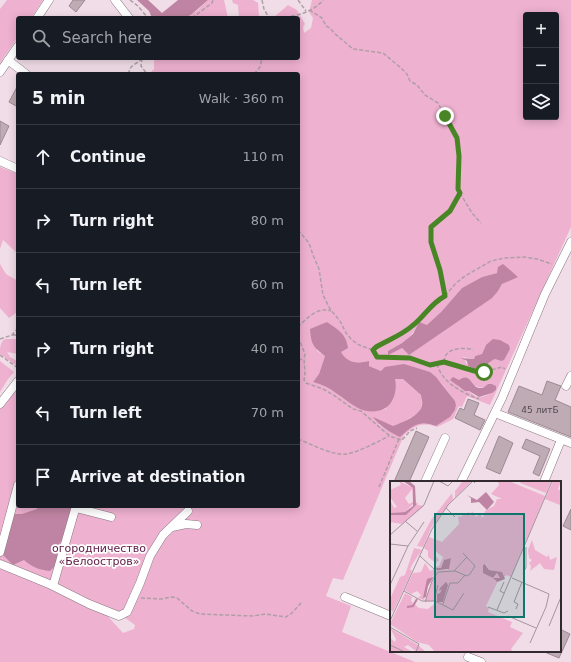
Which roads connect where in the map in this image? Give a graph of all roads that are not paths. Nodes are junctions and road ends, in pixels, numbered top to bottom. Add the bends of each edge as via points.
1 (49, 0) edge
2 (115, 0) edge
3 (38, 16) edge
4 (127, 16) edge
5 (16, 49) edge
6 (8, 60) junction
7 (0, 72) edge
8 (23, 72) edge
9 (0, 161) edge
10 (16, 168) edge
11 (571, 242) edge
12 (571, 376) edge
13 (16, 383) edge
14 (566, 386) dead end
15 (0, 404) edge
16 (495, 413) junction
17 (445, 438) dead end
18 (561, 440) junction
19 (571, 443) edge
20 (425, 481) edge
21 (461, 481) edge
22 (544, 481) edge
23 (16, 492) edge
24 (76, 508) edge
25 (80, 508) edge
26 (188, 511) dead end
27 (111, 517) dead end
28 (197, 525) dead end
29 (170, 528) junction
30 (0, 552) edge
31 (0, 564) edge
32 (53, 586) junction
33 (345, 597) dead end
34 (390, 616) edge
35 (468, 657) dead end
36 (481, 662) edge

1 - 3 street
2 - 4 street
5 - 6 street
6 - 7 street
6 - 8 street
9 - 10 street
11 - 16 street via 545,294
12 - 14 street
13 - 15 street
16 - 18 street
16 - 21 street
17 - 20 street
18 - 19 street
18 - 22 street
23 - 30 street
24 - 32 street
25 - 27 street
26 - 29 street
28 - 29 street via 186,524
29 - 32 street via 150,556 127,612 120,616
31 - 32 street
33 - 34 street
35 - 36 street

